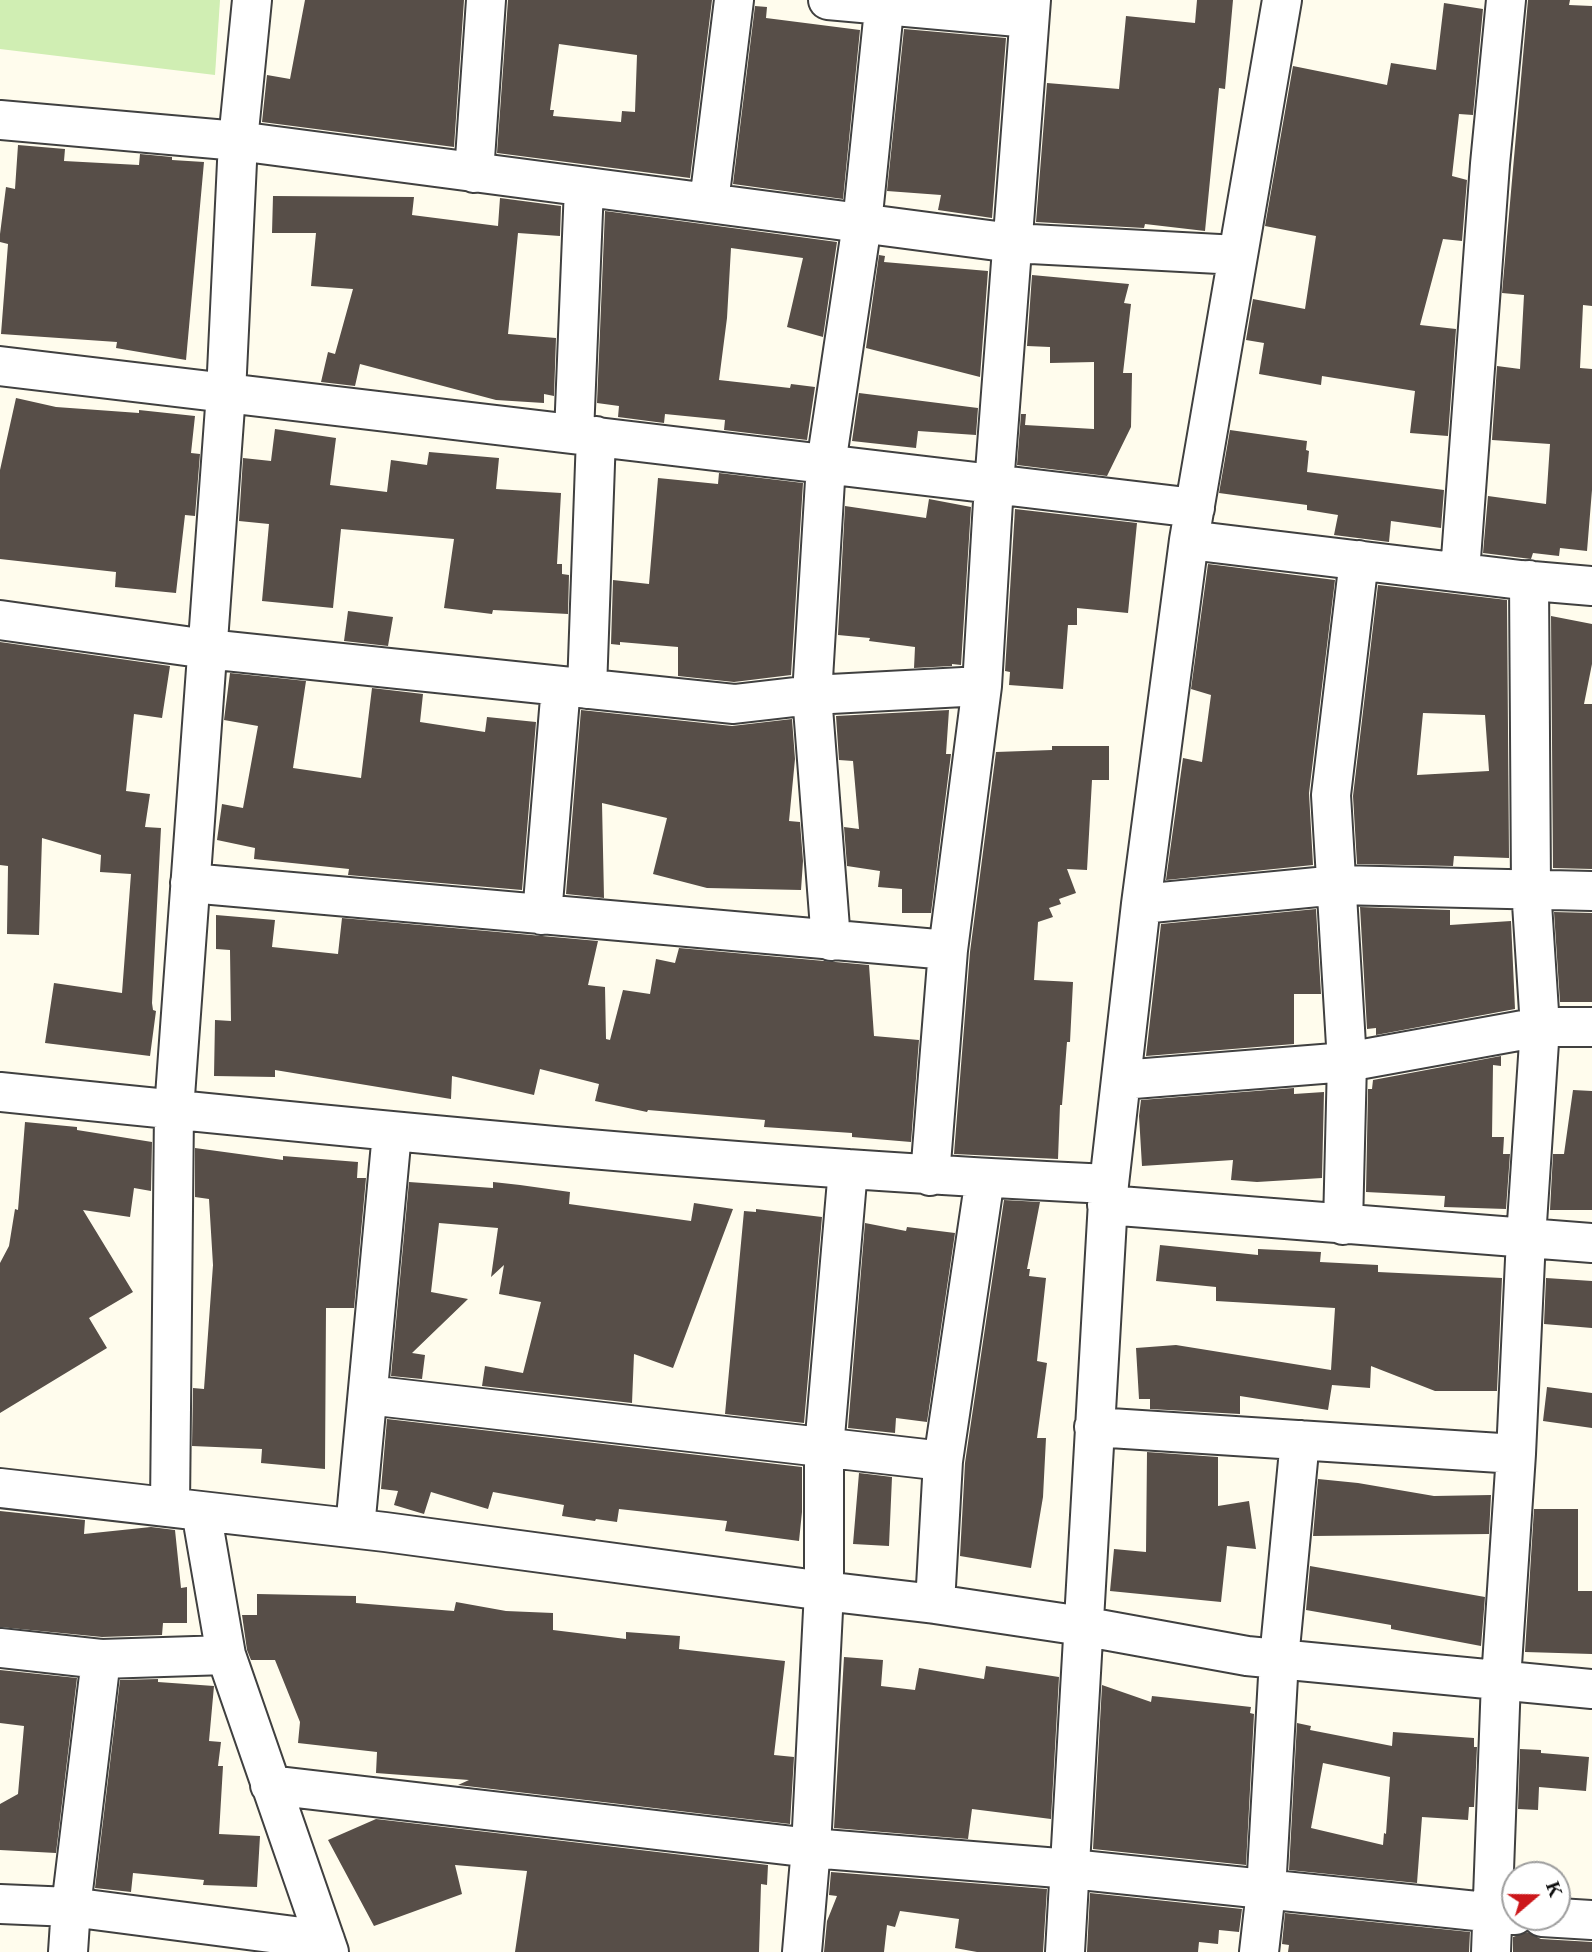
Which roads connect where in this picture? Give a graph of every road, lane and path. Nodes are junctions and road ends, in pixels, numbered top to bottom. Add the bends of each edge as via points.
1 (252, 0) edge
2 (486, 0) edge
3 (734, 0) edge
4 (828, 0) edge
5 (1282, 0) edge
6 (1506, 0) edge
7 (885, 3) edge
8 (1030, 9) edge
9 (0, 120) edge
10 (238, 141) junction
11 (474, 173) junction
12 (584, 187) junction
13 (709, 202) junction
14 (862, 224) junction
15 (1012, 243) junction
16 (1238, 255) junction
17 (0, 366) edge
18 (226, 393) junction
19 (585, 435) junction
20 (826, 464) junction
21 (994, 485) junction
22 (1192, 524) junction
23 (1359, 560) junction
24 (1460, 572) junction
25 (1529, 580) junction
26 (1592, 586) edge
27 (0, 620) edge
28 (207, 649) junction
29 (982, 685) junction
30 (574, 687) junction
31 (812, 695) junction
32 (190, 883) junction
33 (1338, 885) junction
34 (1531, 888) junction
35 (1592, 891) edge
36 (1141, 904) junction
37 (542, 915) junction
38 (831, 941) junction
39 (947, 950) junction
40 (1540, 1027) junction
41 (1592, 1027) edge
42 (1347, 1062) junction
43 (1121, 1080) junction
44 (0, 1092) edge
45 (174, 1110) junction
46 (392, 1133) junction
47 (848, 1169) junction
48 (930, 1176) junction
49 (985, 1178) junction
50 (1108, 1195) junction
51 (1343, 1226) junction
52 (1526, 1238) junction
53 (1592, 1244) edge
54 (368, 1395) junction
55 (1094, 1427) junction
56 (1300, 1440) junction
57 (824, 1448) junction
58 (1516, 1454) junction
59 (943, 1461) junction
60 (0, 1488) edge
61 (186, 1509) junction
62 (355, 1528) junction
63 (824, 1591) junction
64 (935, 1604) junction
65 (1082, 1626) junction
66 (0, 1648) edge
67 (226, 1655) junction
68 (101, 1659) junction
69 (1279, 1659) junction
70 (1501, 1680) junction
71 (1592, 1689) edge
72 (270, 1785) junction
73 (811, 1849) junction
74 (1503, 1861) edge
75 (1071, 1869) junction
76 (1266, 1891) junction
77 (0, 1903) edge
78 (71, 1907) junction
79 (1501, 1915) edge
80 (1571, 1919) edge
81 (1592, 1920) edge
82 (1501, 1924) edge
83 (236, 1940) edge
84 (327, 1946) edge
85 (68, 1952) edge
86 (802, 1952) edge
87 (1065, 1952) edge
88 (1259, 1952) edge
89 (1491, 1952) edge

1 - 10 street
2 - 11 street
3 - 13 street
4 - 7 street
5 - 16 street
6 - 24 street
7 - 8 street
7 - 14 street
8 - 15 street
9 - 10 street
10 - 11 street
10 - 18 street
11 - 12 street
12 - 13 street
12 - 19 street
13 - 14 street
14 - 15 street
14 - 20 street
15 - 16 street
15 - 21 street
16 - 22 street
17 - 18 street
18 - 19 street
18 - 28 street
19 - 20 street
19 - 30 street
20 - 21 street
20 - 31 street
21 - 22 street
21 - 29 street
22 - 23 street
22 - 36 street
23 - 24 street
23 - 33 street via 1331,795
24 - 25 street
25 - 26 street
25 - 34 street
27 - 28 street
28 - 30 street
28 - 32 street
29 - 31 street
29 - 39 street
30 - 31 street via 734,704
30 - 37 street
31 - 38 street
32 - 37 street
32 - 45 street
33 - 34 street
33 - 36 street
33 - 42 street
34 - 35 street
34 - 40 street
36 - 43 street
37 - 38 street
38 - 39 street
39 - 48 street
40 - 41 street
40 - 42 street
40 - 52 street
42 - 43 street
42 - 51 street
43 - 50 street
44 - 45 street
45 - 46 street
45 - 61 street
46 - 47 street
46 - 54 street
47 - 48 street
47 - 57 street
48 - 49 street
49 - 50 street
49 - 59 street
50 - 51 street
50 - 55 street
51 - 52 street
52 - 53 street
52 - 58 street
54 - 57 street
54 - 62 street
55 - 56 street
55 - 65 street
56 - 58 street
56 - 69 street
57 - 59 street
57 - 63 street
58 - 70 street
59 - 64 street
60 - 61 street
61 - 62 street
61 - 67 street
62 - 63 street
63 - 64 street
63 - 73 street
64 - 65 street
65 - 69 street
65 - 75 street
66 - 68 street
67 - 68 street
67 - 72 street
68 - 78 street
69 - 70 street
69 - 76 street
70 - 71 street
70 - 74 street
72 - 73 street
72 - 84 street
73 - 75 street
73 - 86 street
75 - 76 street
75 - 87 street
76 - 79 street
76 - 88 street
77 - 78 street
78 - 83 street
78 - 85 street
80 - 81 street
82 - 89 street
83 - 84 street

